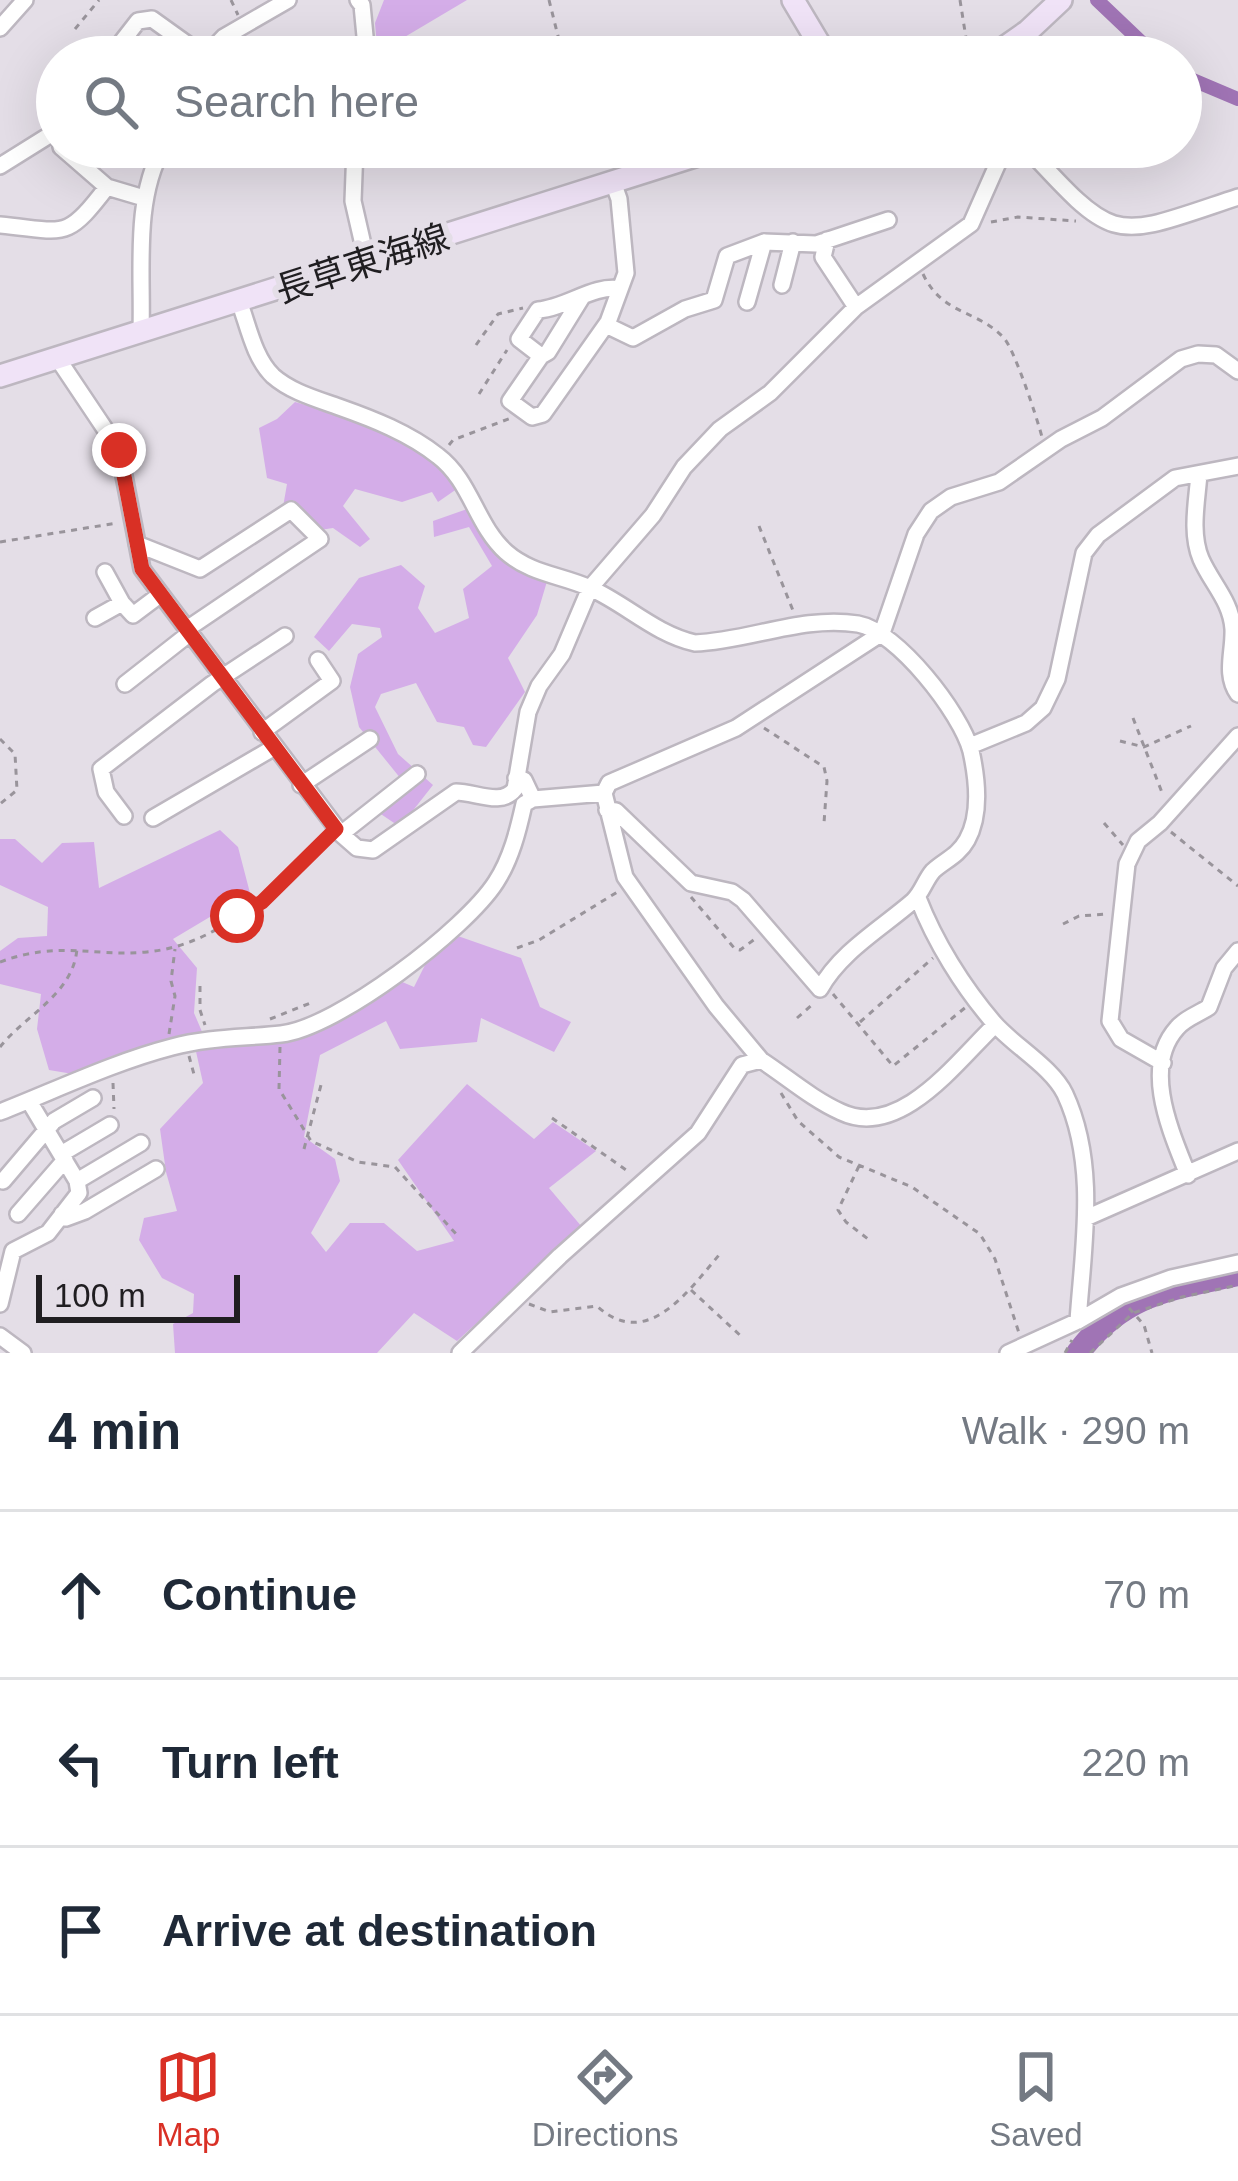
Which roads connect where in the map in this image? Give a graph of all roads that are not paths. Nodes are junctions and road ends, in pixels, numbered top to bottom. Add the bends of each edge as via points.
1 (25, 0) edge
2 (288, 0) edge
3 (358, 0) edge
4 (794, 0) edge
5 (1061, 0) edge
6 (0, 28) edge
7 (126, 36) edge
8 (176, 36) edge
9 (226, 36) edge
10 (365, 36) edge
11 (815, 36) edge
12 (1021, 36) edge
13 (36, 148) edge
14 (0, 166) edge
15 (87, 168) edge
16 (151, 168) edge
17 (354, 168) edge
18 (657, 168) edge
19 (996, 168) edge
20 (1046, 168) edge
21 (613, 182) junction
22 (106, 187) junction
23 (1238, 197) edge
24 (145, 198) junction
25 (888, 220) dead end
26 (0, 225) edge
27 (764, 242) junction
28 (793, 242) junction
29 (825, 248) junction
30 (367, 262) junction
31 (818, 278) dead end
32 (782, 285) dead end
33 (620, 289) junction
34 (582, 297) junction
35 (238, 302) junction
36 (747, 302) dead end
37 (856, 307) junction
38 (606, 325) junction
39 (142, 332) junction
40 (541, 356) junction
41 (58, 358) junction
42 (1238, 371) edge
43 (0, 376) edge
44 (1238, 466) edge
45 (1199, 474) junction
46 (137, 544) junction
47 (105, 572) dead end
48 (590, 588) junction
49 (160, 594) junction
50 (122, 603) junction
51 (95, 618) dead end
52 (188, 631) junction
53 (882, 633) junction
54 (285, 636) dead end
55 (318, 660) dead end
56 (221, 679) junction
57 (125, 684) dead end
58 (1238, 694) edge
59 (262, 732) junction
60 (1238, 736) edge
61 (370, 739) dead end
62 (970, 746) junction
63 (273, 748) junction
64 (417, 774) dead end
65 (516, 778) junction
66 (301, 785) junction
67 (533, 800) junction
68 (605, 801) junction
69 (124, 816) dead end
70 (153, 818) dead end
71 (339, 831) junction
72 (918, 898) junction
73 (1238, 951) edge
74 (995, 1025) junction
75 (761, 1060) junction
76 (1163, 1063) junction
77 (93, 1098) dead end
78 (29, 1101) junction
79 (0, 1112) edge
80 (112, 1119) road end
81 (46, 1132) junction
82 (141, 1143) dead end
83 (1238, 1151) edge
84 (63, 1157) junction
85 (157, 1169) dead end
86 (1188, 1175) junction
87 (3, 1181) edge
88 (78, 1187) junction
89 (18, 1214) dead end
90 (62, 1214) junction
91 (94, 1214) junction
92 (1086, 1218) junction
93 (1238, 1263) edge
94 (0, 1304) edge
95 (1078, 1322) junction
96 (3, 1342) edge
97 (23, 1353) edge
98 (460, 1353) edge
99 (1008, 1353) edge

1 - 6 street
2 - 9 street
3 - 10 street
4 - 11 main road
5 - 12 main road
7 - 8 street via 137,21 152,19
13 - 14 street
15 - 22 street
16 - 24 street
17 - 30 street
18 - 21 main road, 長草東海線
19 - 37 street via 971,224
20 - 23 street via 1111,225 1145,226
21 - 30 main road, 長草東海線
21 - 33 street via 626,273
22 - 24 street
22 - 26 street via 79,224 61,231
24 - 39 street
25 - 29 street
27 - 28 street
27 - 36 street
27 - 38 street via 727,256 714,300 633,338
28 - 29 street
28 - 32 street
29 - 31 street
29 - 37 street
30 - 35 main road, 長草東海線
33 - 34 street
33 - 38 street
34 - 40 street
34 - 40 street via 538,310 519,339
35 - 39 main road, 長草東海線
35 - 48 street via 274,376 439,457 467,486 504,550
37 - 48 street via 685,467
38 - 40 street via 543,414 532,417 510,401
39 - 41 main road, 長草東海線
41 - 43 main road, 長草東海線
41 - 46 street via 119,450
42 - 53 street via 1216,355 1180,359 999,482 951,497 916,534
44 - 45 street
45 - 58 street via 1196,539 1227,602
45 - 62 street via 1175,478 1098,535 1084,553 1057,679 1043,708
46 - 49 street
46 - 52 street via 200,569 291,510 320,539
47 - 50 street
48 - 53 street via 672,638 695,643 833,621
48 - 65 street via 528,712
49 - 50 street via 133,615
49 - 52 street
50 - 51 street
52 - 56 street
52 - 57 street
53 - 62 street via 932,683
53 - 68 street via 736,728 609,783
54 - 56 street
55 - 59 street via 332,681
56 - 59 street
56 - 69 street via 101,769
59 - 63 street
60 - 76 street via 1165,818 1126,848 1113,1030
61 - 66 street
62 - 72 street via 976,814 969,837
63 - 66 street
63 - 70 street
64 - 71 street
65 - 67 street
65 - 71 street via 505,798 456,792 373,850 357,848
66 - 71 street
67 - 68 street
67 - 78 street via 524,804 502,872 468,916 360,999 283,1034 178,1046
68 - 72 street via 691,883 732,892 822,990 843,960
68 - 75 street via 630,884
72 - 74 street via 932,933
73 - 76 street via 1209,1007 1170,1036
74 - 75 street via 889,1115 842,1113
74 - 92 street via 1063,1090 1083,1157
75 - 98 street via 742,1065 698,1133
76 - 86 street via 1161,1104
77 - 81 street
78 - 79 street
78 - 81 street
80 - 84 street
81 - 84 street
81 - 87 street
82 - 88 street
83 - 86 street
84 - 88 street
84 - 89 street
85 - 91 street
86 - 92 street
88 - 90 street
88 - 91 street
90 - 91 street
90 - 94 street via 48,1233 9,1256
92 - 95 street
93 - 95 street via 1121,1296
95 - 99 street
96 - 97 street

